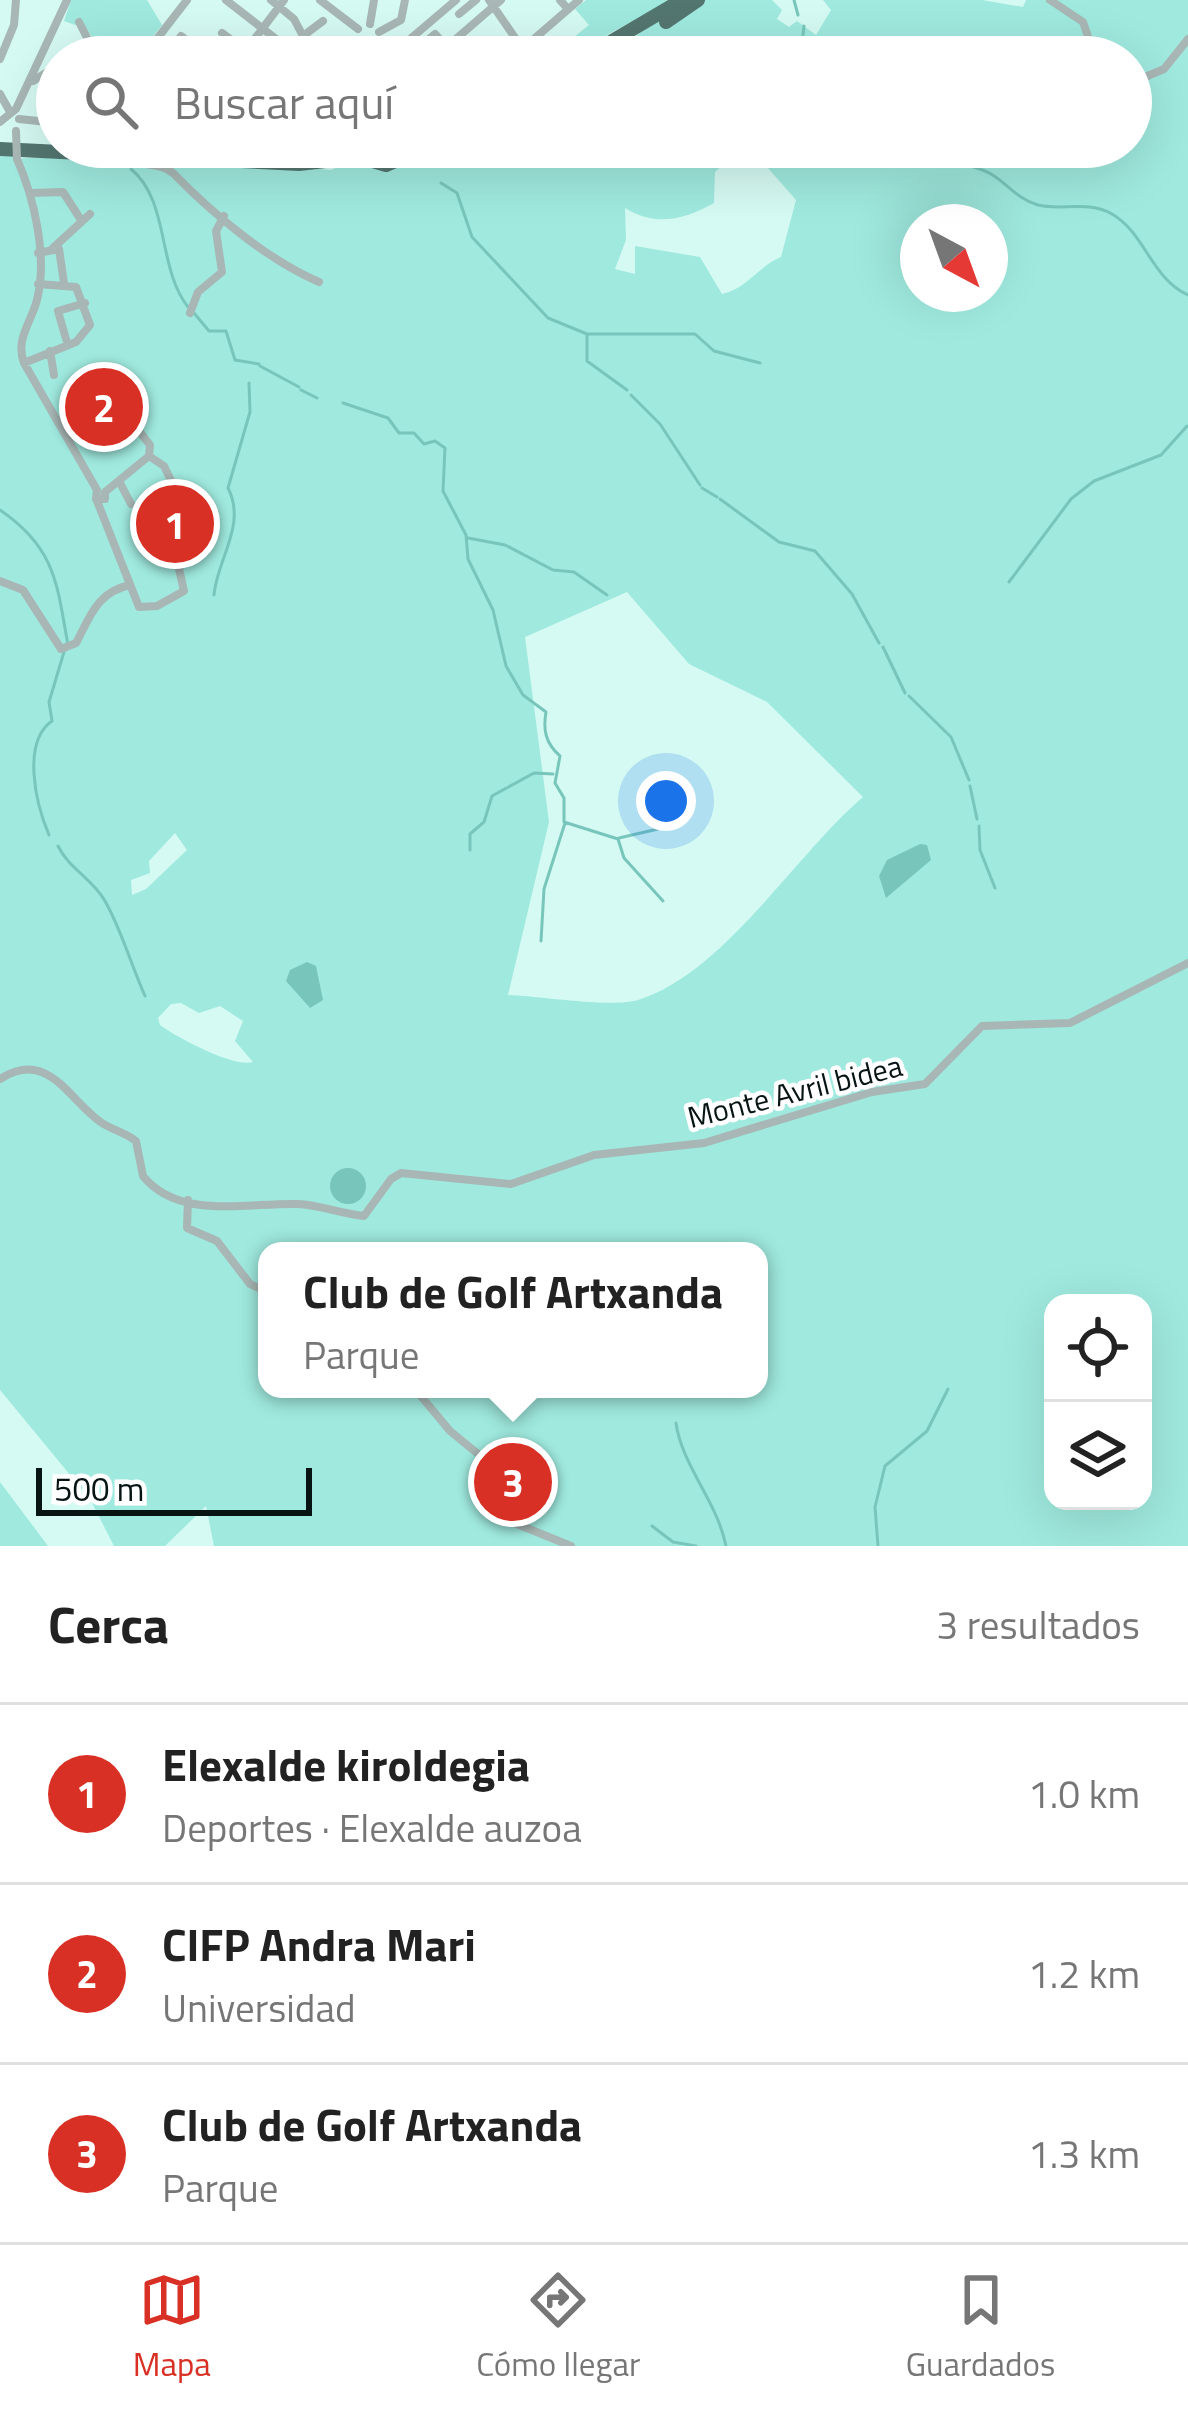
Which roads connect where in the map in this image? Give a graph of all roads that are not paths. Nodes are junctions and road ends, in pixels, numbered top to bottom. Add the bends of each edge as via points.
1 (16, 0) edge
2 (67, 0) edge
3 (187, 0) edge
4 (226, 0) edge
5 (320, 0) edge
6 (374, 0) edge
7 (406, 0) edge
8 (456, 0) edge
9 (476, 0) edge
10 (560, 0) edge
11 (579, 0) edge
12 (682, 0) edge
13 (698, 0) edge
14 (1050, 0) edge
15 (278, 2) edge
16 (495, 2) edge
17 (568, 10) junction
18 (459, 14) dead end
19 (323, 21) dead end
20 (79, 22) dead end
21 (370, 24) junction
22 (262, 29) junction
23 (358, 29) junction
24 (379, 32) junction
25 (222, 33) dead end
26 (50, 36) edge
27 (84, 36) edge
28 (159, 36) edge
29 (225, 36) edge
30 (257, 36) edge
31 (271, 36) edge
32 (303, 36) joint
33 (358, 36) edge
34 (378, 36) edge
35 (412, 36) edge
36 (459, 36) edge
37 (513, 36) edge
38 (538, 36) edge
39 (621, 36) edge
40 (639, 36) edge
41 (1087, 36) edge
42 (1188, 39) edge
43 (0, 59) edge
44 (36, 67) edge
45 (1152, 76) edge
46 (36, 80) edge
47 (27, 86) junction
48 (0, 94) edge
49 (12, 119) edge
50 (36, 142) edge
51 (0, 145) edge
52 (36, 147) edge
53 (163, 168) edge
54 (30, 193) junction
55 (90, 214) dead end
56 (224, 216) junction
57 (81, 220) junction
58 (56, 247) junction
59 (38, 253) junction
60 (319, 282) dead end
61 (64, 283) junction
62 (38, 284) junction
63 (85, 303) junction
64 (190, 314) dead end
65 (66, 339) dead end
66 (50, 351) junction
67 (24, 363) junction
68 (54, 375) dead end
69 (136, 427) dead end
70 (149, 456) junction
71 (119, 482) junction
72 (101, 490) junction
73 (131, 504) dead end
74 (194, 528) dead end
75 (187, 549) dead end
76 (0, 581) edge
77 (130, 585) junction
78 (1188, 963) edge
79 (0, 1079) edge
80 (188, 1200) junction
81 (258, 1288) edge
82 (423, 1398) edge
83 (571, 1546) edge

1 - 43 street
2 - 26 street
3 - 28 street
4 - 22 street
5 - 23 street
6 - 21 street
7 - 24 street via 401,20
8 - 35 street
9 - 18 street
10 - 17 street
11 - 17 street
12 - 39 highway
13 - 40 highway
14 - 41 street via 1080,19
15 - 22 street
15 - 32 street
16 - 36 street
16 - 37 street
17 - 38 street
19 - 32 street
20 - 27 street
21 - 23 street
21 - 24 street
22 - 30 street
22 - 31 street
23 - 33 street
24 - 34 street
25 - 29 street
42 - 45 street
44 - 47 street
46 - 47 street
47 - 49 street
48 - 49 street
49 - 54 street, bridge
50 - 51 highway
51 - 52 highway
53 - 56 street
54 - 57 street via 63,192
54 - 59 street
55 - 57 street
56 - 60 street
56 - 64 street via 215,239 222,272 198,292
57 - 58 street
58 - 59 street
58 - 61 street
59 - 62 street
61 - 62 street
61 - 63 street
62 - 67 street via 20,345
63 - 65 street via 58,311
63 - 66 street via 88,332
66 - 67 street
66 - 68 street
67 - 72 street
69 - 70 street via 151,445
70 - 71 street
70 - 74 street via 164,466
71 - 72 street
71 - 73 street
72 - 77 street
75 - 77 street via 184,590 158,607 139,607
76 - 77 street via 23,590 61,649 76,643 84,619 107,594
78 - 80 street, Monte Avril bidea via 1070,1023 982,1026 918,1086 872,1092 704,1143 595,1155 511,1184 401,1173 364,1216
79 - 80 street via 25,1070 58,1078 102,1123 135,1139 148,1182
80 - 81 street via 188,1228 219,1242
82 - 83 street via 494,1467 526,1475 526,1495 496,1493 487,1502 490,1513

